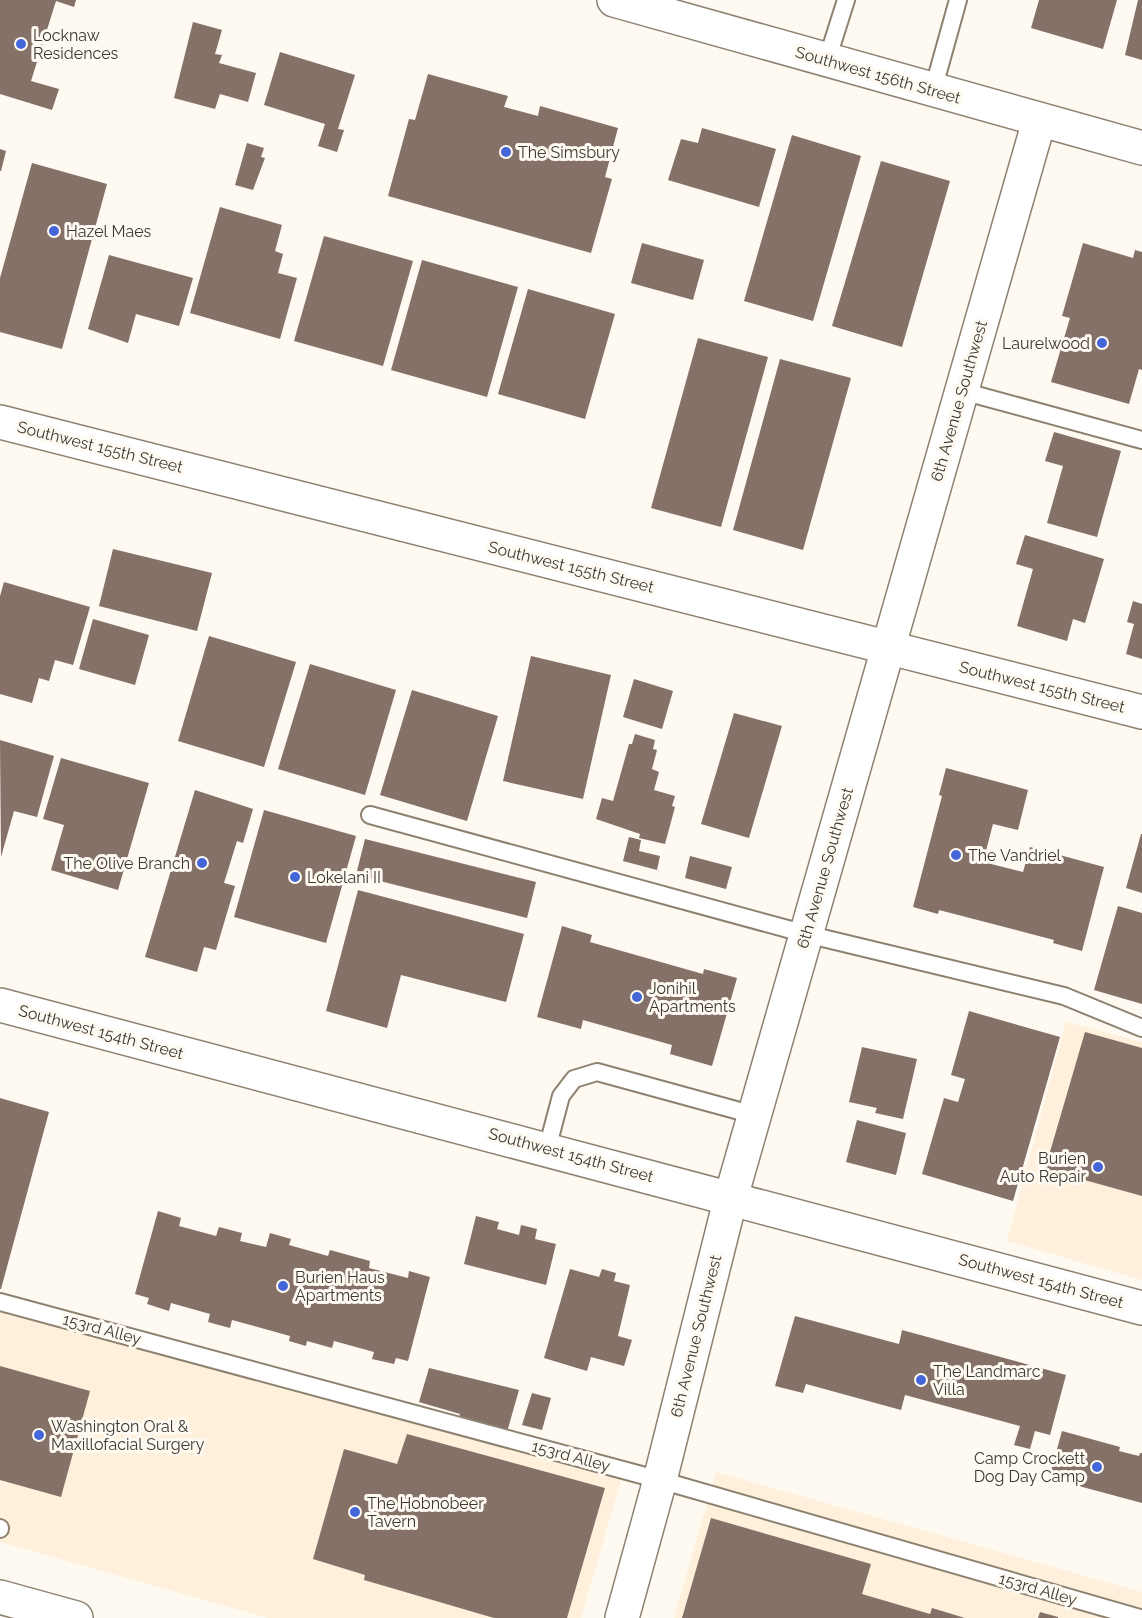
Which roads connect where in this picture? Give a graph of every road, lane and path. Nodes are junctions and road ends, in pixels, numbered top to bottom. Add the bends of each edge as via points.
1 (846, 0) edge
2 (958, 0) edge
3 (629, 2) edge
4 (827, 60) junction
5 (933, 90) junction
6 (1040, 121) junction
7 (1142, 148) edge
8 (962, 391) junction
9 (0, 422) edge
10 (1142, 440) edge
11 (888, 648) junction
12 (1142, 712) edge
13 (370, 815) dead end
14 (806, 934) junction
15 (0, 1005) edge
16 (1142, 1028) edge
17 (754, 1115) junction
18 (547, 1149) junction
19 (731, 1197) junction
20 (0, 1302) edge
21 (1142, 1308) edge
22 (660, 1480) junction
23 (0, 1597) edge
24 (76, 1618) edge
25 (622, 1618) edge
26 (1140, 1618) edge

1 - 4 lane
2 - 5 lane
3 - 4 street, Southwest 156th Street
4 - 5 street, Southwest 156th Street
5 - 6 street, Southwest 156th Street
6 - 7 street, Southwest 156th Street
6 - 8 street, 6th Avenue Southwest
8 - 10 lane
8 - 11 street, 6th Avenue Southwest
9 - 11 street, Southwest 155th Street
11 - 12 street, Southwest 155th Street
11 - 14 street, 6th Avenue Southwest
13 - 14 lane
14 - 16 lane via 1064,996
14 - 17 street, 6th Avenue Southwest
15 - 18 street, Southwest 154th Street
17 - 18 lane via 597,1072 574,1079 561,1096
17 - 19 street, 6th Avenue Southwest
18 - 19 street, Southwest 154th Street
19 - 21 street, Southwest 154th Street
19 - 22 street, 6th Avenue Southwest
20 - 22 lane, 153rd Alley
22 - 25 street, 6th Avenue Southwest
22 - 26 lane, 153rd Alley
23 - 24 street

